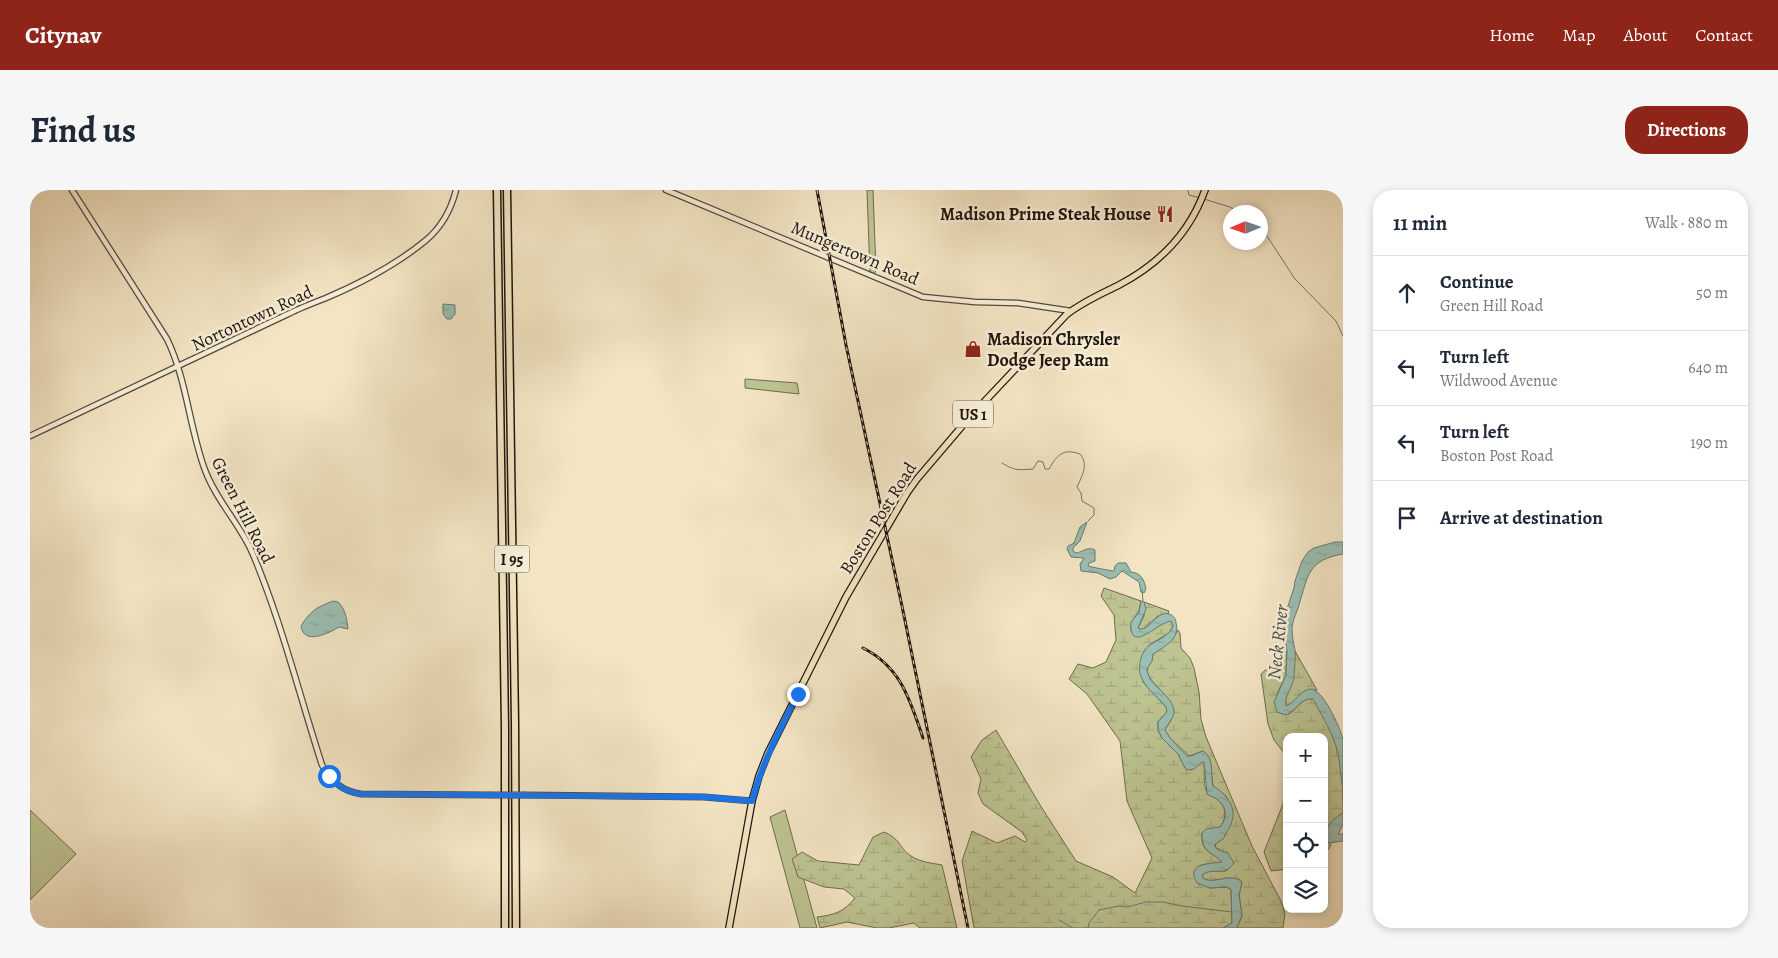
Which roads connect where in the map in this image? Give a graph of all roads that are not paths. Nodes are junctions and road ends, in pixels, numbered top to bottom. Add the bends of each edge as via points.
1 (81, 190) edge
2 (456, 190) edge
3 (497, 190) edge
4 (507, 190) edge
5 (666, 190) edge
6 (74, 192) edge
7 (1203, 196) edge
8 (1071, 312) junction
9 (178, 368) junction
10 (30, 436) edge
11 (752, 801) junction
12 (505, 928) edge
13 (516, 928) edge
14 (728, 928) edge

1 - 6 street
2 - 9 street, Nortontown Road via 440,226 414,249 353,285
3 - 12 highway, I 95
4 - 13 highway, I 95
5 - 8 street, Mungertown Road via 923,297 1018,303
6 - 9 street, Green Hill Road via 167,339
7 - 8 main road, Boston Post Road / US 1 via 1188,226 1154,262
8 - 11 main road, Boston Post Road / US 1 via 969,418 907,492 846,597 768,753
9 - 10 street, Nortontown Road
9 - 11 street, Green Hill Road, bridge via 204,469 219,500 251,549 270,596 322,765 342,789 361,794 704,797
11 - 14 main road, Boston Post Road / US 1

